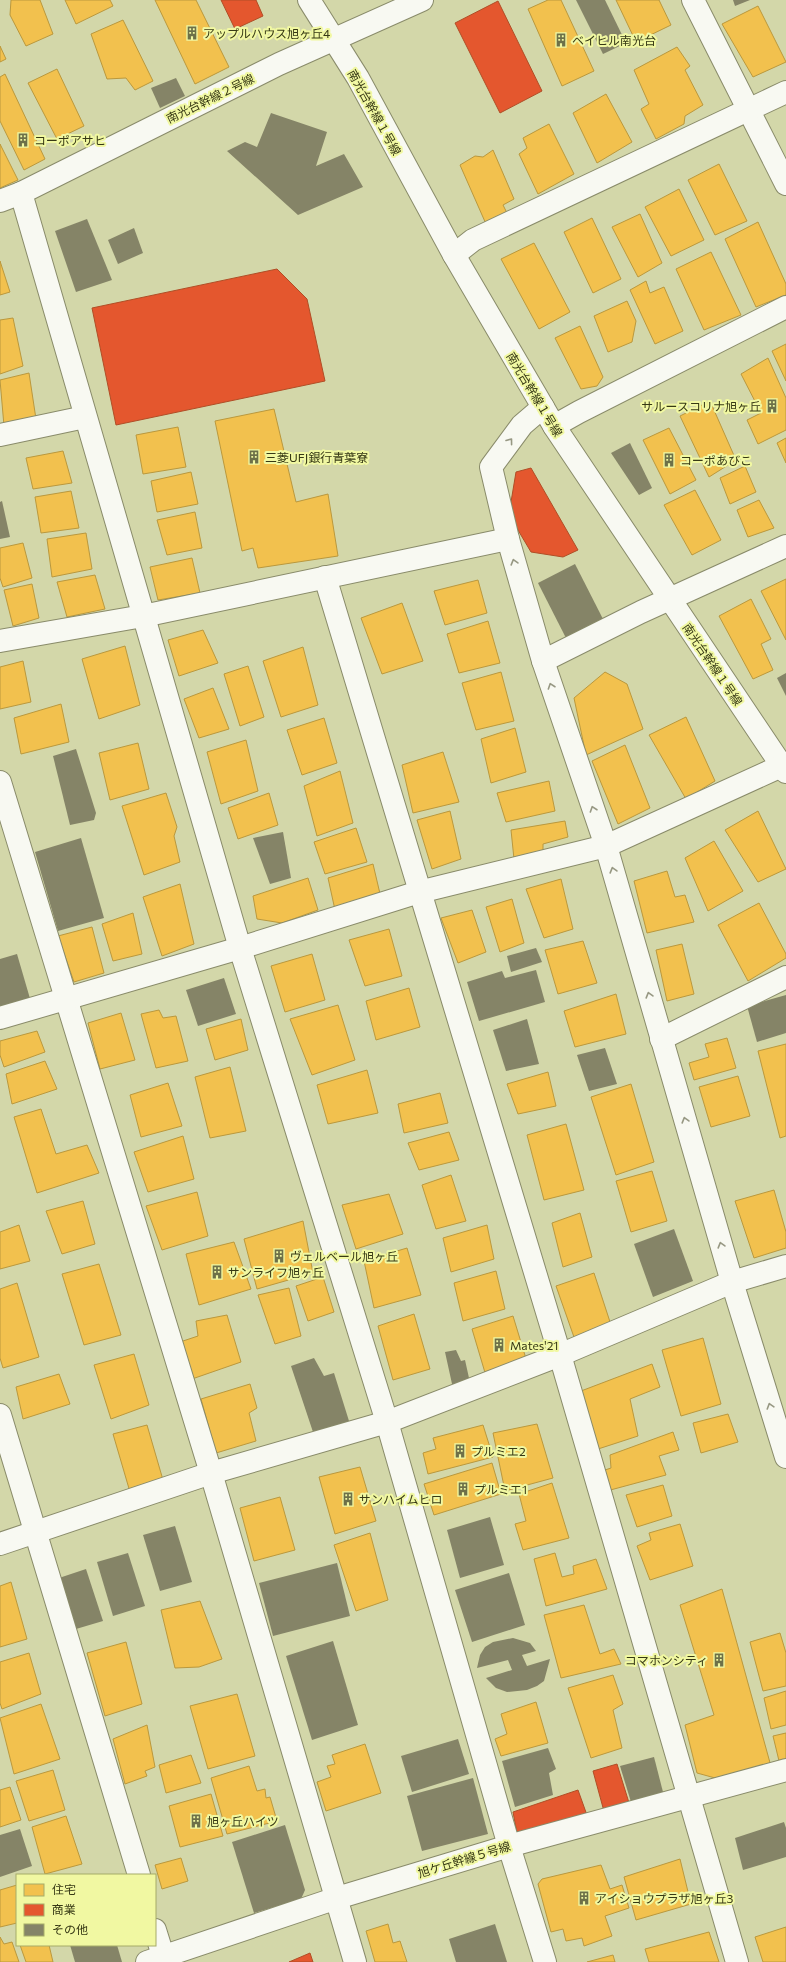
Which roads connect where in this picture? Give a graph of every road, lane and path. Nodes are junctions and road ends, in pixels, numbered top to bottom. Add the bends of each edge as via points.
1 (309, 0) edge
2 (422, 0) edge
3 (693, 0) edge
4 (334, 40) junction
5 (786, 92) edge
6 (748, 111) junction
7 (786, 184) edge
8 (22, 194) junction
9 (0, 201) edge
10 (454, 255) junction
11 (786, 306) edge
12 (543, 407) junction
13 (85, 417) junction
14 (554, 426) junction
15 (0, 435) edge
16 (508, 539) junction
17 (786, 546) edge
18 (325, 577) junction
19 (670, 601) junction
20 (143, 616) junction
21 (0, 641) edge
22 (543, 661) junction
23 (785, 767) edge
24 (0, 782) edge
25 (606, 846) junction
26 (419, 892) junction
27 (240, 948) junction
28 (786, 977) edge
29 (65, 998) junction
30 (0, 1018) edge
31 (662, 1039) junction
32 (786, 1266) edge
33 (732, 1282) junction
34 (560, 1355) junction
35 (0, 1415) edge
36 (387, 1422) junction
37 (784, 1443) edge
38 (211, 1473) junction
39 (35, 1533) junction
40 (0, 1544) edge
41 (786, 1770) edge
42 (689, 1798) junction
43 (509, 1846) junction
44 (138, 1874) edge
45 (337, 1898) junction
46 (156, 1940) edge
47 (158, 1960) edge
48 (355, 1962) edge
49 (545, 1962) edge
50 (737, 1962) edge

1 - 4 street, 南光台幹線１号線
2 - 4 street, 南光台幹線２号線
3 - 6 street
4 - 8 street, 南光台幹線２号線 via 272,67
4 - 10 street, 南光台幹線１号線 via 358,78
5 - 6 street
6 - 7 street
6 - 10 street via 473,240
8 - 9 street, 南光台幹線２号線
8 - 13 street
10 - 12 street, 南光台幹線１号線
11 - 14 street
12 - 14 street, 南光台幹線１号線
16 -> 12 street via 490,467 522,425
13 - 15 street
13 - 20 street
14 - 19 street, 南光台幹線１号線
16 - 18 street
22 -> 16 street
17 - 19 street
18 - 20 street
18 - 26 street
19 - 22 street via 641,612
19 - 23 street, 南光台幹線１号線
20 - 21 street
20 - 27 street
25 -> 22 street
23 - 25 street
24 - 29 street
25 - 26 street
31 -> 25 street
26 - 27 street
26 - 34 street
27 - 29 street
27 - 36 street
28 - 31 street
29 - 30 street
29 - 38 street
33 -> 31 street
32 - 33 street
33 - 34 street
37 -> 33 street
34 - 36 street
34 - 42 street
35 - 39 street
36 - 38 street
36 - 43 street
38 - 39 street
38 - 45 street
39 - 40 street
39 - 44 street
41 - 42 street, 旭ケ丘幹線５号線
42 - 43 street, 旭ケ丘幹線５号線
42 - 50 street
43 - 45 street, 旭ケ丘幹線５号線
43 - 49 street
45 - 47 street, 旭ケ丘幹線５号線
45 - 48 street
46 - 47 street

